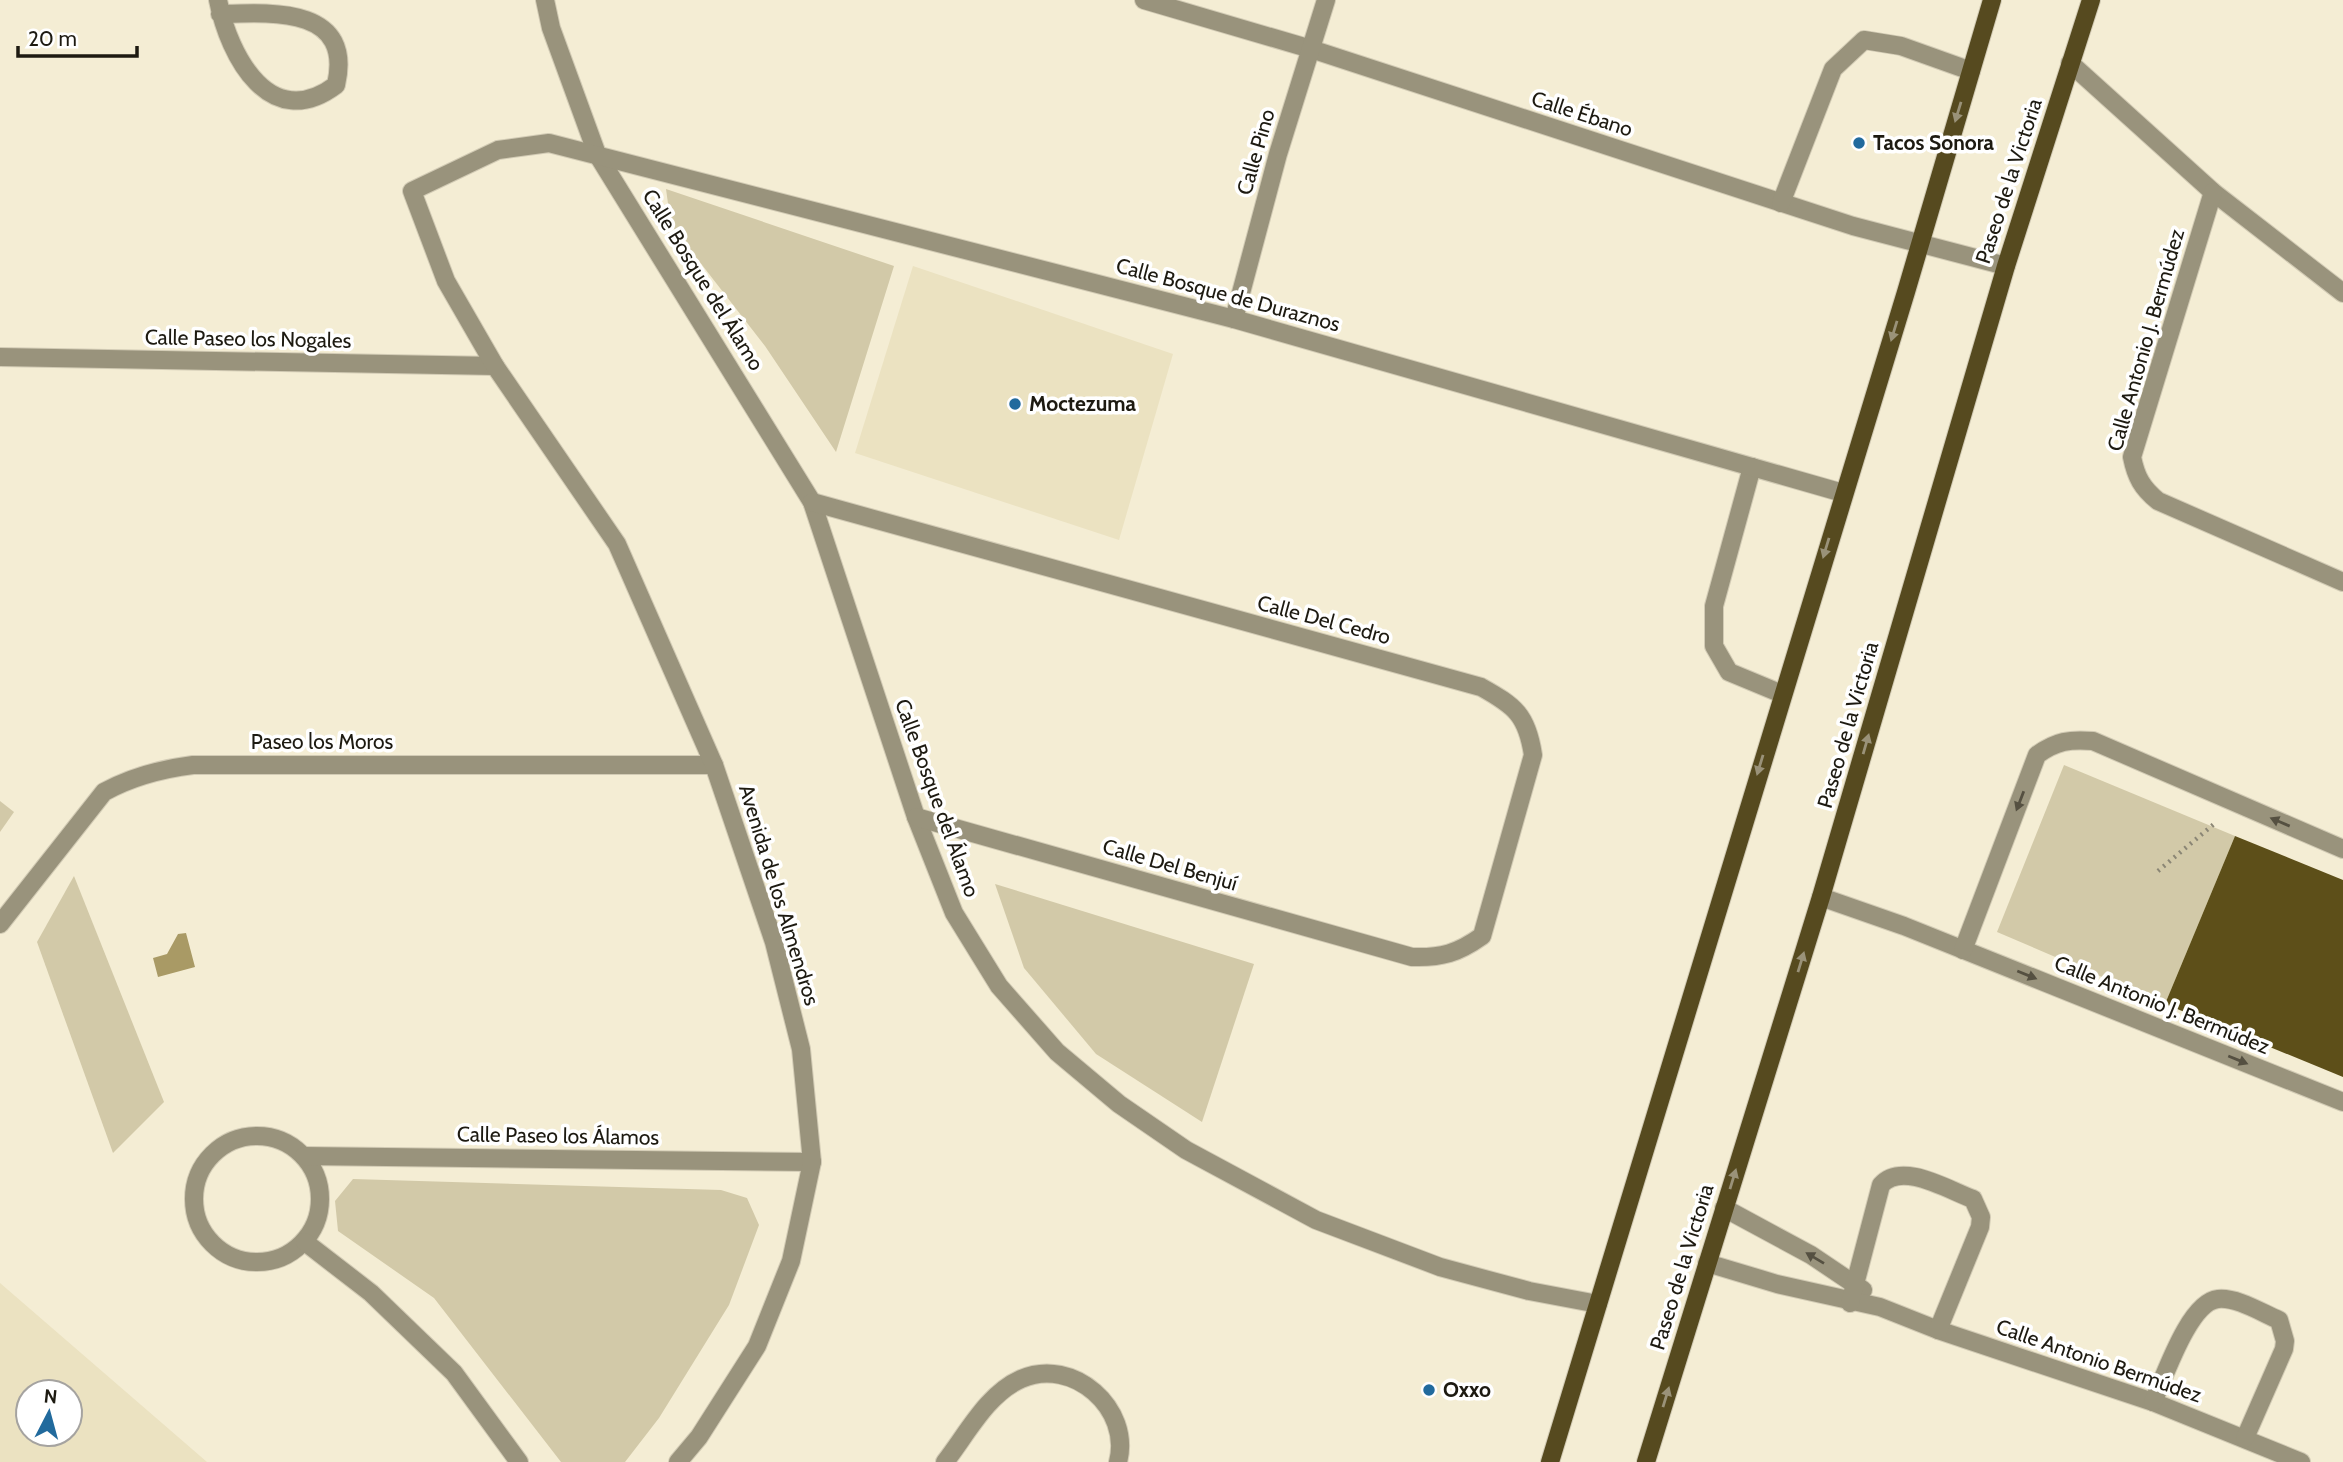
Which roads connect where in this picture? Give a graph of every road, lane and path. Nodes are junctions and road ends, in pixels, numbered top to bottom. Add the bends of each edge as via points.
1 (545, 0) edge
2 (1144, 0) edge
3 (1326, 0) edge
4 (1992, 0) edge
5 (2091, 0) edge
6 (219, 7) edge
7 (1311, 49) junction
8 (2070, 63) junction
9 (1971, 71) junction
10 (498, 150) joint
11 (597, 154) junction
12 (2213, 192) junction
13 (1781, 203) junction
14 (1919, 242) junction
15 (2006, 266) junction
16 (2343, 293) edge
17 (1234, 319) junction
18 (0, 357) edge
19 (495, 366) junction
20 (1752, 467) junction
21 (1843, 493) junction
22 (812, 502) junction
23 (2343, 582) edge
24 (1782, 694) junction
25 (714, 765) junction
26 (2238, 804) junction
27 (916, 817) junction
28 (2343, 849) edge
29 (2158, 871) dead end
30 (1822, 897) junction
31 (0, 924) edge
32 (1964, 950) junction
33 (1412, 957) joint
34 (2343, 1102) edge
35 (304, 1156) junction
36 (812, 1163) junction
37 (1724, 1208) junction
38 (305, 1242) junction
39 (1707, 1263) junction
40 (1856, 1283) junction
41 (1850, 1303) junction
42 (1598, 1304) junction
43 (1880, 1307) junction
44 (1938, 1330) junction
45 (2153, 1402) junction
46 (2245, 1438) junction
47 (519, 1462) edge
48 (678, 1462) edge
49 (945, 1462) edge
50 (1118, 1462) edge
51 (1550, 1462) edge
52 (1646, 1462) edge
53 (2301, 1462) edge

1 - 11 street, Calle Bosque del Álamo
2 - 7 street, Calle Ébano
3 - 7 street, Calle Pino
4 - 9 main road
5 - 8 main road, Paseo de la Victoria
6 - 6 street via 315,22 334,40 340,58 336,85 322,96 302,102 275,98 256,84 243,65
7 - 13 street, Calle Ébano
7 - 17 street, Calle Pino
8 - 12 street
8 - 15 main road, Paseo de la Victoria
9 - 13 street via 1901,46 1864,40 1833,69
9 -> 14 main road
10 - 11 street, Calle Bosque de Duraznos via 549,143
10 - 19 street, Avenida de los Almendros via 412,191 446,281
11 - 17 street, Calle Bosque de Duraznos
11 - 22 street, Calle Bosque del Álamo
12 - 16 street
12 - 23 street, Calle Antonio J. Bermúdez via 2132,457 2136,475 2158,501
13 - 14 street, Calle Ébano
14 - 15 street, Calle Ébano
14 -> 21 main road
30 -> 15 main road, Paseo de la Victoria
17 - 20 street, Calle Bosque de Duraznos
18 - 19 street, Calle Paseo los Nogales
19 - 25 street, Avenida de los Almendros via 617,544
20 - 21 street, Calle Bosque de Duraznos
20 - 24 street via 1714,606 1714,646 1729,673
21 -> 24 main road
22 - 27 street, Calle Bosque del Álamo
22 - 33 street, Calle Del Cedro via 1481,687 1514,706 1530,731 1533,755 1482,936 1460,952 1440,958
24 -> 42 main road
25 - 31 street, Paseo los Moros via 193,765 156,770 104,792
25 - 36 street, Avenida de los Almendros via 774,942 801,1049
28 -> 26 street
26 - 29 path
26 -> 32 street via 2093,741 2069,739 2052,744 2037,755
27 - 33 street, Calle Del Benjuí
27 - 42 street, Calle Bosque del Álamo via 954,913 999,986 1057,1052 1119,1104 1186,1150 1316,1220 1440,1267
30 - 32 street, Calle Antonio J. Bermúdez
37 -> 30 main road, Paseo de la Victoria
32 -> 34 street, Calle Antonio J. Bermúdez
35 - 36 street, Calle Paseo los Álamos
35 - 38 street via 320,1189 315,1226
35 - 38 street via 265,1136 223,1145 197,1178 193,1200 203,1230 225,1254 245,1262 267,1262 288,1255
36 - 48 street, Avenida de los Almendros via 791,1261 757,1346
37 - 39 main road, Paseo de la Victoria
40 -> 37 street, Calle Antonio Bermúdez
38 - 47 street via 371,1293 454,1373
39 - 41 street, Calle Antonio Bermúdez
52 -> 39 main road, Paseo de la Victoria
40 - 41 street
40 - 43 street, Calle Antonio Bermúdez
40 - 44 street via 1886,1179 1905,1173 1973,1199 1980,1227
41 - 43 street, Calle Antonio Bermúdez
42 - 51 main road
43 - 44 street, Calle Antonio Bermúdez
44 - 45 street, Calle Antonio Bermúdez
45 - 46 street, Calle Antonio Bermúdez
45 - 46 street via 2195,1311 2217,1299 2255,1310 2280,1320 2285,1341
46 - 53 street, Calle Antonio Bermúdez
49 - 50 street via 996,1395 1022,1379 1042,1374 1061,1375 1090,1387 1107,1404 1117,1423

